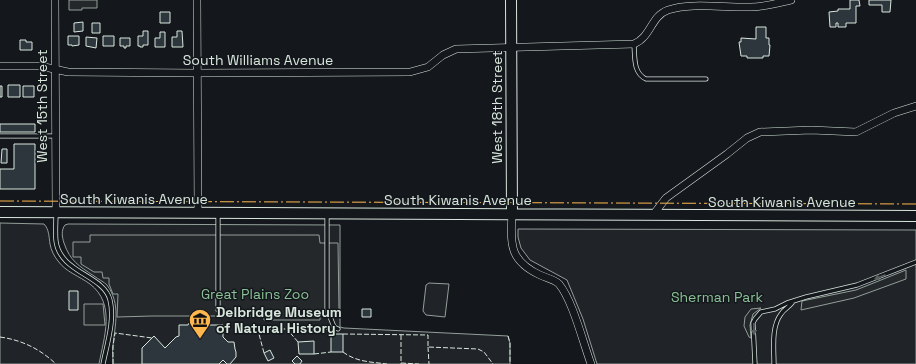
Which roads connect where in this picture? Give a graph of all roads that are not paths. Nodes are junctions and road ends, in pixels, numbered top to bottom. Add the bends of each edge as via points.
1 (54, 0) edge
2 (197, 0) edge
3 (511, 0) edge
4 (791, 0) edge
5 (634, 44) junction
6 (510, 47) junction
7 (0, 66) edge
8 (55, 68) junction
9 (197, 73) junction
10 (706, 79) dead end
11 (916, 106) edge
12 (0, 136) edge
13 (55, 136) junction
14 (0, 212) edge
15 (56, 212) junction
16 (198, 213) junction
17 (218, 213) junction
18 (326, 214) junction
19 (512, 214) junction
20 (652, 215) junction
21 (916, 216) edge
22 (916, 262) edge
23 (792, 303) junction
24 (218, 310) dead end
25 (338, 329) dead end
26 (103, 364) edge
27 (590, 364) edge
28 (755, 364) edge
29 (774, 364) edge

1 - 8 street, West 15th Street
2 - 9 street
3 - 6 main road, West 18th Street
4 - 5 street via 753,7 697,6 670,9 661,14 643,39
5 - 6 street, South Williams Avenue
5 - 10 lane via 637,72 646,79
6 - 9 street, South Williams Avenue via 456,49 428,67 410,72
6 - 19 main road, West 18th Street
7 - 8 street, South Williams Avenue
8 - 9 street, South Williams Avenue via 68,72
8 - 13 street, West 15th Street
9 - 16 street
11 - 20 street via 894,113 856,132 760,132 747,138 666,198
12 - 13 lane
13 - 15 street, West 15th Street
14 - 15 main road, South Kiwanis Avenue
15 - 16 main road, South Kiwanis Avenue
15 - 26 lane via 56,242 62,256 72,267 104,288 110,299 112,312
16 - 17 main road, South Kiwanis Avenue
17 - 18 main road, South Kiwanis Avenue
17 - 24 lane
18 - 19 main road, South Kiwanis Avenue
18 - 25 lane via 327,309 334,327
19 - 20 main road, South Kiwanis Avenue
19 - 27 street via 510,235 514,253 525,266 558,283 576,320
20 - 21 main road, South Kiwanis Avenue
22 -> 23 lane via 857,286
23 -> 28 lane via 761,312 755,318
23 - 29 lane via 778,319

